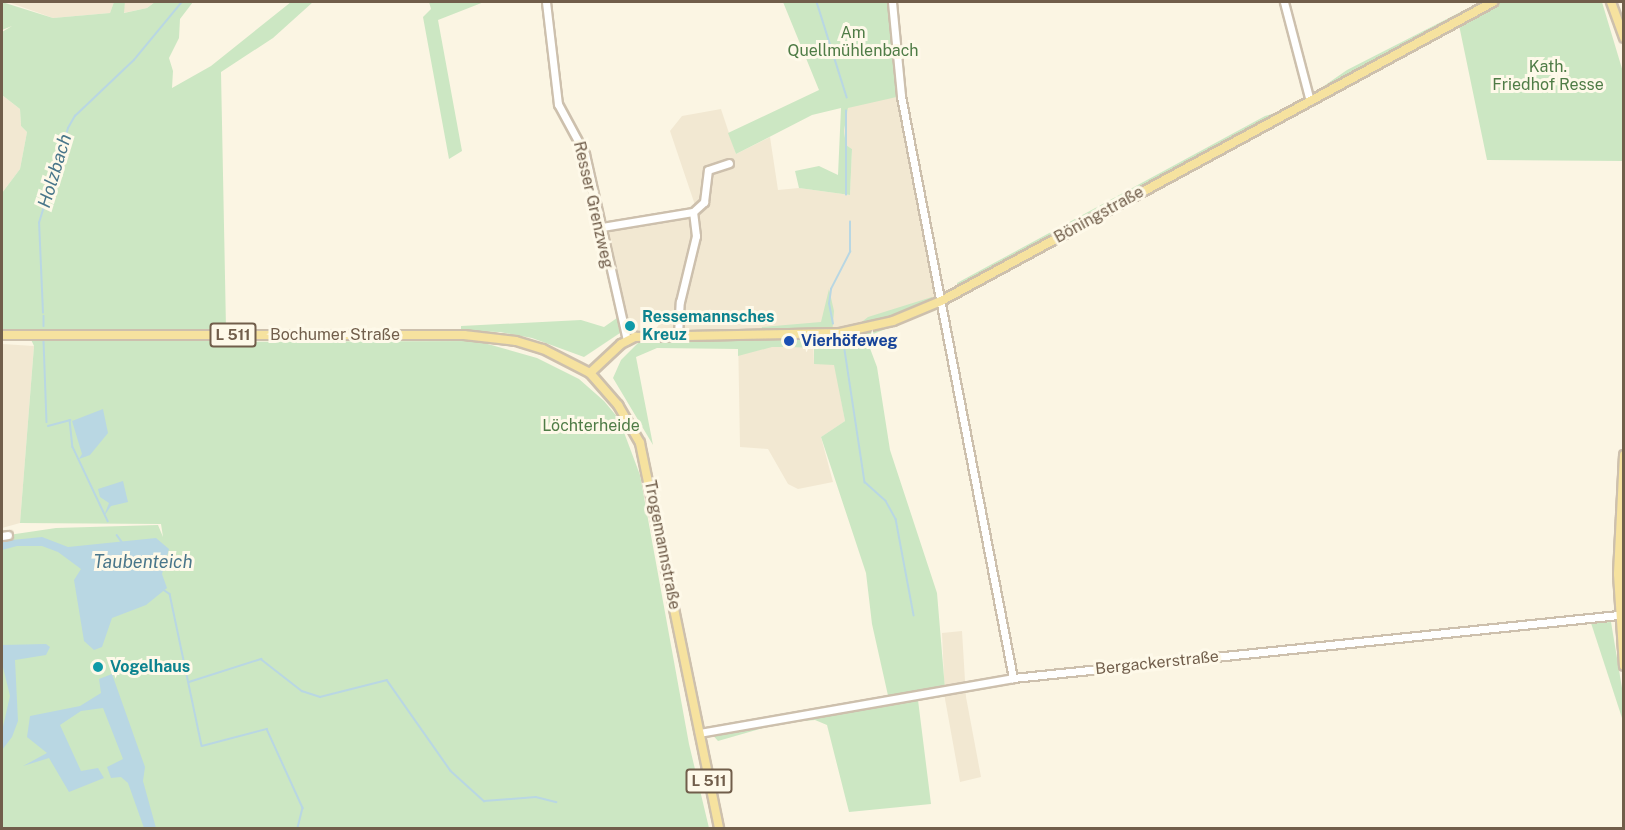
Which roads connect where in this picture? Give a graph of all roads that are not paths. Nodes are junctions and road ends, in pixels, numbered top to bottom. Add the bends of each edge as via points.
1 (546, 2) edge
2 (892, 2) edge
3 (1284, 2) edge
4 (1493, 2) edge
5 (1611, 2) edge
6 (1623, 38) edge
7 (1310, 101) junction
8 (729, 163) dead end
9 (693, 212) junction
10 (602, 227) junction
11 (940, 301) junction
12 (678, 334) junction
13 (2, 335) edge
14 (627, 340) junction
15 (590, 374) junction
16 (1623, 455) edge
17 (1618, 615) junction
18 (1623, 666) edge
19 (1013, 678) junction
20 (699, 733) junction
21 (719, 828) edge

1 - 10 street, Resser Grenzweg via 558,104 585,154
2 - 11 street via 901,96
3 - 7 street
4 - 7 main road, Böningstraße
5 - 6 main road
7 - 11 main road, Böningstraße
8 - 9 street via 708,170 704,202
9 - 10 street
9 - 12 street via 697,227 680,302
10 - 14 street, Resser Grenzweg
11 - 12 main road, Böningstraße via 893,321 840,333
11 - 19 street
12 - 14 main road, Böningstraße via 651,334
13 - 15 main road, Bochumer Straße / L 511 via 464,335 525,344
14 - 15 main road
15 - 20 main road, Trogemannstraße / L 511 via 618,405 640,443
16 - 17 main road
17 - 18 main road
17 - 19 street, Bergackerstraße
19 - 20 street, Bergackerstraße
20 - 21 main road, L 511

